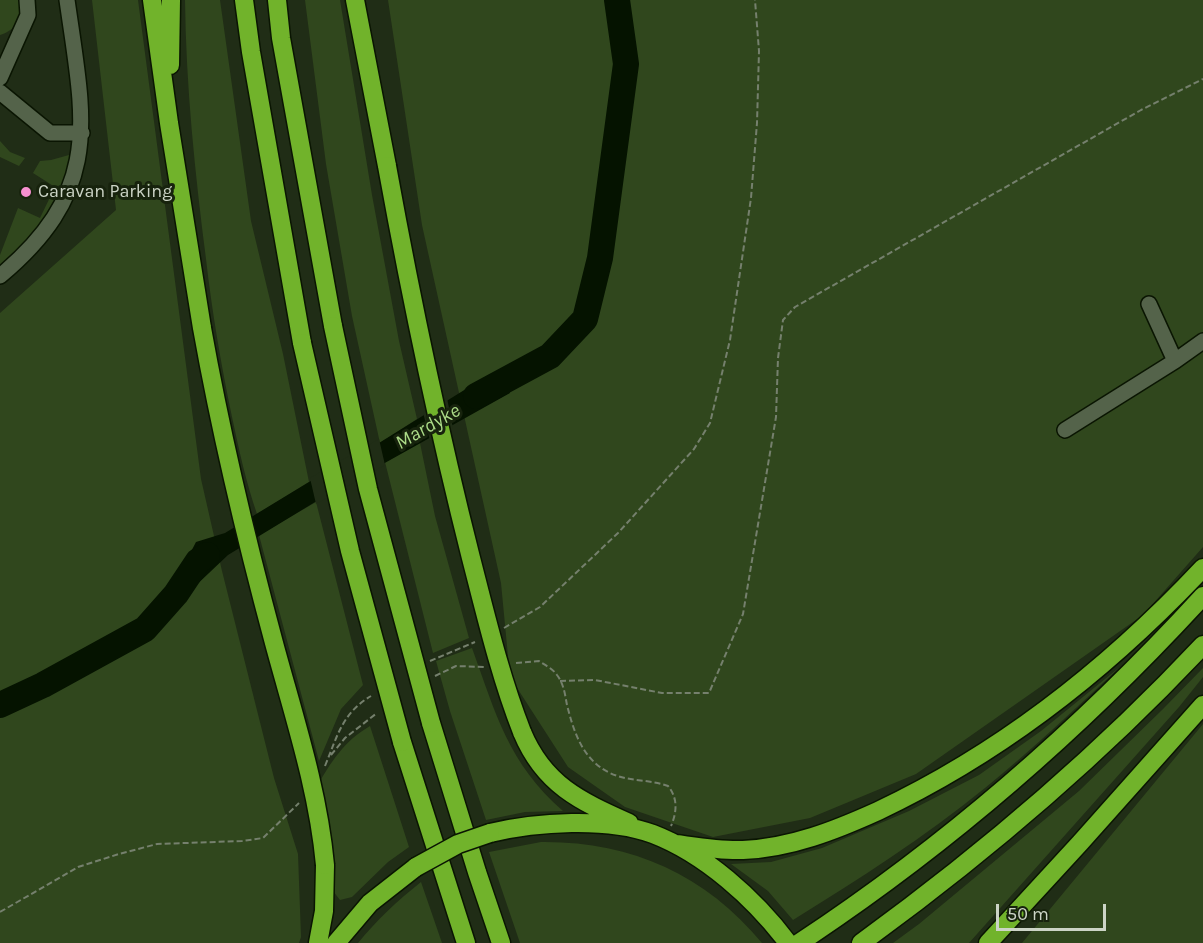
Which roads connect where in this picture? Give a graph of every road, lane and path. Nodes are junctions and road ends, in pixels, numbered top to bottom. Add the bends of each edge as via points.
1 (27, 0) edge
2 (66, 0) edge
3 (152, 0) edge
4 (171, 0) edge
5 (244, 0) edge
6 (277, 0) edge
7 (355, 0) edge
8 (755, 0) edge
9 (18, 36) junction
10 (0, 42) edge
11 (0, 78) edge
12 (1203, 79) edge
13 (0, 92) edge
14 (169, 123) junction
15 (82, 133) junction
16 (0, 276) edge
17 (1149, 304) dead end
18 (1203, 341) edge
19 (1175, 361) junction
20 (1065, 430) dead end
21 (1203, 568) edge
22 (1203, 596) edge
23 (498, 631) dead end
24 (479, 640) dead end
25 (1203, 645) edge
26 (508, 664) dead end
27 (421, 666) dead end
28 (488, 666) dead end
29 (434, 676) dead end
30 (560, 681) junction
31 (380, 690) dead end
32 (1203, 705) edge
33 (385, 708) dead end
34 (328, 758) junction
35 (323, 770) dead end
36 (303, 796) dead end
37 (664, 839) junction
38 (1023, 906) junction
39 (0, 912) edge
40 (803, 940) edge
41 (318, 943) edge
42 (336, 943) edge
43 (466, 943) edge
44 (501, 943) edge
45 (788, 943) edge
46 (861, 943) edge
47 (988, 943) edge
48 (996, 943) edge

1 - 9 lane via 28,15
2 - 15 lane
3 - 14 highway
4 - 14 highway
5 - 43 highway, bridge via 302,343 350,551 402,742
6 - 44 highway, bridge via 333,326 368,489 431,723
7 - 37 highway, bridge via 413,308 457,500 509,697 538,761 565,791
8 - 23 path via 759,72 751,198 730,340 710,423 694,449 618,533 540,607
9 - 10 lane
9 - 11 lane
12 - 30 path via 795,308 783,320 776,417 743,614 710,693 662,693 595,680
13 - 15 lane via 50,133
14 - 41 highway, bridge via 214,390 242,516 315,796 325,865 324,911
15 - 16 lane via 76,169 60,210 37,241
17 - 19 lane
18 - 19 lane
19 - 20 lane
21 - 37 highway via 1126,645 1061,699 995,745 910,795 846,825 797,842 744,850
22 - 40 highway via 1148,655 1012,783 870,895
24 - 27 path
25 - 46 highway via 1104,745 1022,819
26 - 30 path via 539,661
28 - 29 path via 456,666
30 - 37 path via 587,756 609,772 629,780 662,783 673,792 674,819
31 - 34 path via 346,715
32 - 38 highway
33 - 34 path via 345,738
34 - 35 path
36 - 39 path via 263,838 157,844 119,854 78,867
37 - 42 highway, bridge via 600,825 556,823 490,833 458,844 416,867 370,903
37 - 45 highway via 739,889
38 - 47 highway
38 - 48 highway

